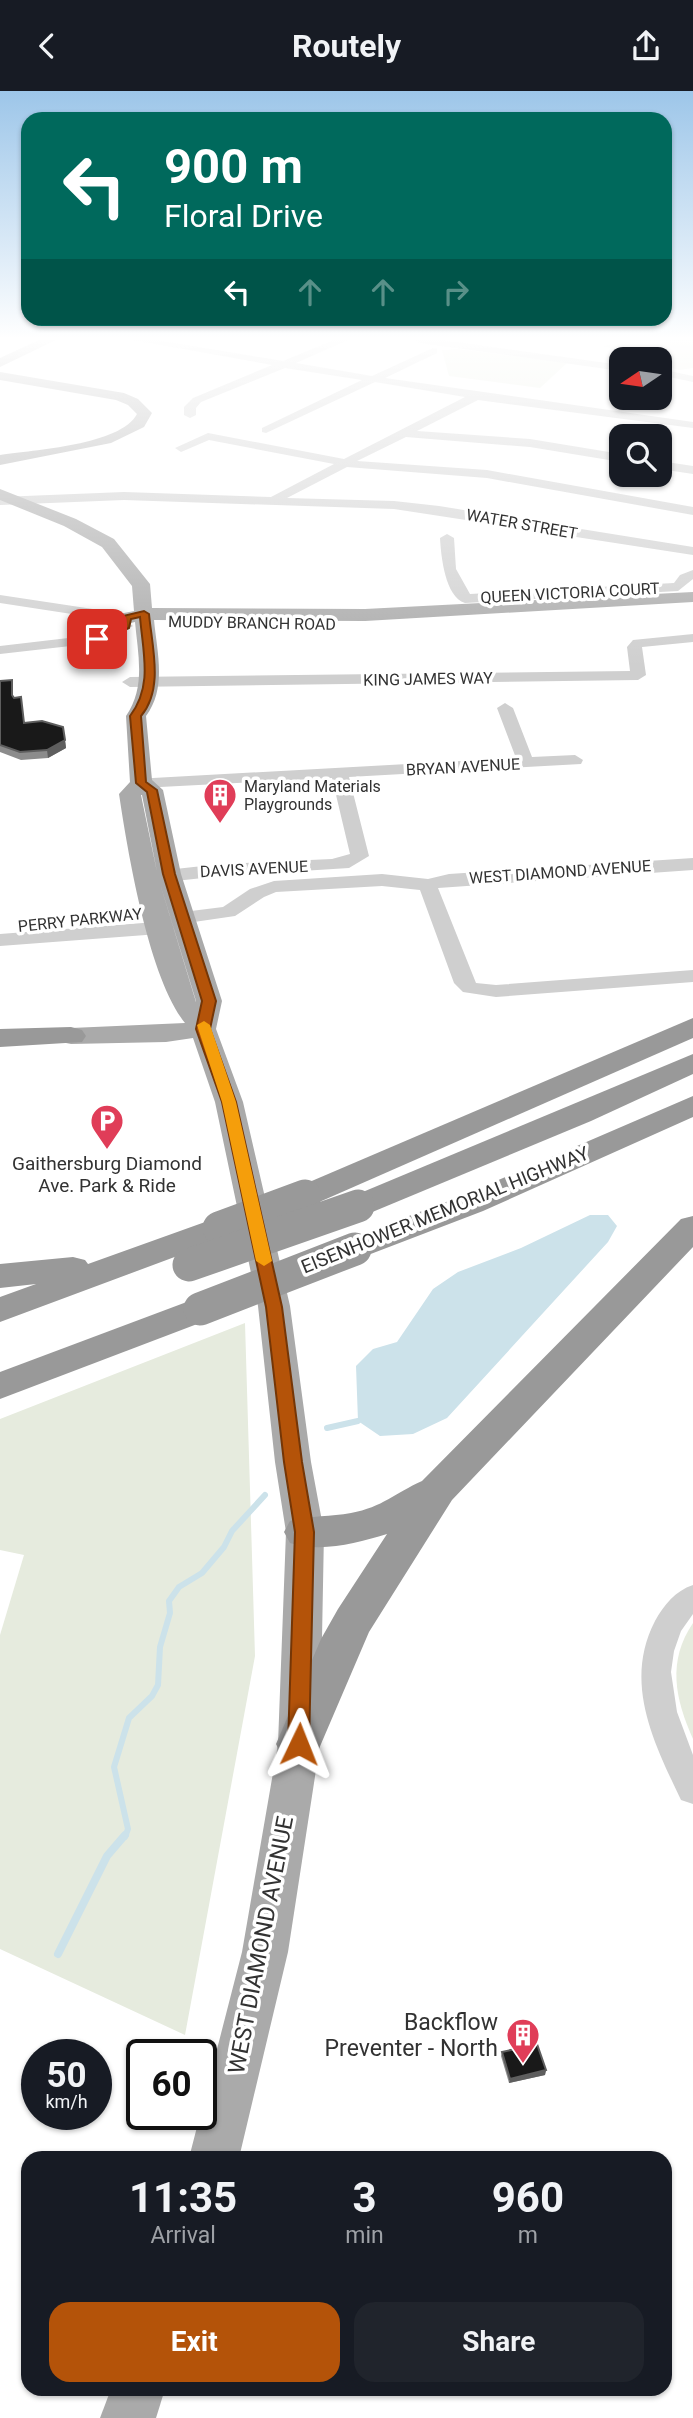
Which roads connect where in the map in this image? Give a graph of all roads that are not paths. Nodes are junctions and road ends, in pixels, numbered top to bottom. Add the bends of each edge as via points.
1 (60, 449) edge
2 (273, 449) edge
3 (375, 449) edge
4 (564, 449) edge
5 (609, 456) edge
6 (0, 460) edge
7 (347, 463) junction
8 (672, 467) edge
9 (693, 470) edge
10 (5, 498) edge
11 (273, 499) junction
12 (693, 511) edge
13 (447, 538) dead end
14 (693, 551) edge
15 (693, 574) edge
16 (693, 597) edge
17 (0, 599) edge
18 (693, 609) edge
19 (205, 622) junction
20 (132, 624) junction
21 (693, 639) edge
22 (147, 644) junction
23 (0, 650) edge
24 (140, 682) junction
25 (505, 709) dead end
26 (575, 760) dead end
27 (526, 763) junction
28 (340, 774) junction
29 (141, 783) junction
30 (693, 864) edge
31 (158, 876) junction
32 (428, 885) junction
33 (183, 918) junction
34 (157, 920) junction
35 (0, 928) edge
36 (0, 940) edge
37 (693, 976) edge
38 (693, 1027) edge
39 (203, 1029) junction
40 (693, 1034) edge
41 (71, 1035) joint
42 (0, 1038) edge
43 (693, 1063) edge
44 (519, 1103) junction
45 (693, 1105) edge
46 (693, 1227) edge
47 (202, 1243) junction
48 (0, 1276) edge
49 (0, 1310) edge
50 (0, 1333) edge
51 (0, 1386) edge
52 (439, 1489) junction
53 (305, 1532) junction
54 (693, 1597) edge
55 (299, 1744) junction
56 (693, 1790) edge
57 (216, 2151) edge
58 (136, 2396) edge
59 (128, 2418) edge

1 - 6 main road
2 - 7 street
3 - 7 street
4 - 5 street
7 - 11 street
7 - 12 street via 487,474
8 - 9 street
10 - 11 street, WATER STREET
10 - 20 main road, WEST DIAMOND AVENUE via 106,541 125,559 131,577 124,585
11 - 14 street, WATER STREET via 421,507
13 - 15 street, QUEEN VICTORIA COURT via 449,569 465,600 678,587
16 - 20 main road, MUDDY BRANCH ROAD
17 - 20 street
18 - 19 main road, MUDDY BRANCH ROAD via 436,624
19 - 20 main road, MUDDY BRANCH ROAD
19 - 22 main road via 166,629
20 - 22 main road, WEST DIAMOND AVENUE
20 - 23 street via 97,639
20 - 24 main road, WEST DIAMOND AVENUE via 131,656
21 - 24 street, KING JAMES WAY via 638,643 634,647 638,675
22 - 24 main road, WEST DIAMOND AVENUE
24 - 29 main road, WEST DIAMOND AVENUE via 145,704 135,716
25 - 27 street
26 - 27 street, BRYAN AVENUE
27 - 28 street, BRYAN AVENUE
28 - 29 street, BRYAN AVENUE
28 - 31 street, DAVIS AVENUE via 360,856 349,863
29 - 31 main road, WEST DIAMOND AVENUE via 152,790
30 - 32 street, WEST DIAMOND AVENUE
31 - 33 main road, WEST DIAMOND AVENUE
31 - 34 main road, WEST DIAMOND AVENUE
32 - 33 street, WEST DIAMOND AVENUE via 390,880 281,886 262,891 228,912
32 - 37 street via 464,983 470,988 496,991
33 - 34 street, PERRY PARKWAY
33 - 39 main road, WEST DIAMOND AVENUE via 209,1001
34 - 35 street, PERRY PARKWAY
34 - 36 street, PERRY PARKWAY
34 - 39 main road, WEST DIAMOND AVENUE via 183,1004
38 - 44 highway
39 - 41 main road
39 - 53 main road, WEST DIAMOND AVENUE via 229,1102 274,1307
40 - 44 highway
41 - 42 highway
43 - 47 highway, bridge via 358,1206
44 - 47 highway, bridge
45 - 51 highway, EISENHOWER MEMORIAL HIGHWAY, bridge via 471,1204
46 - 52 highway
47 - 48 highway via 91,1265
47 - 49 highway
47 - 50 highway
52 - 53 highway via 399,1515 350,1529
52 - 55 highway via 353,1621
53 - 55 main road, WEST DIAMOND AVENUE
54 - 56 street via 671,1620 659,1646 654,1684 663,1720
55 - 57 main road, WEST DIAMOND AVENUE via 265,1952
58 - 59 main road

